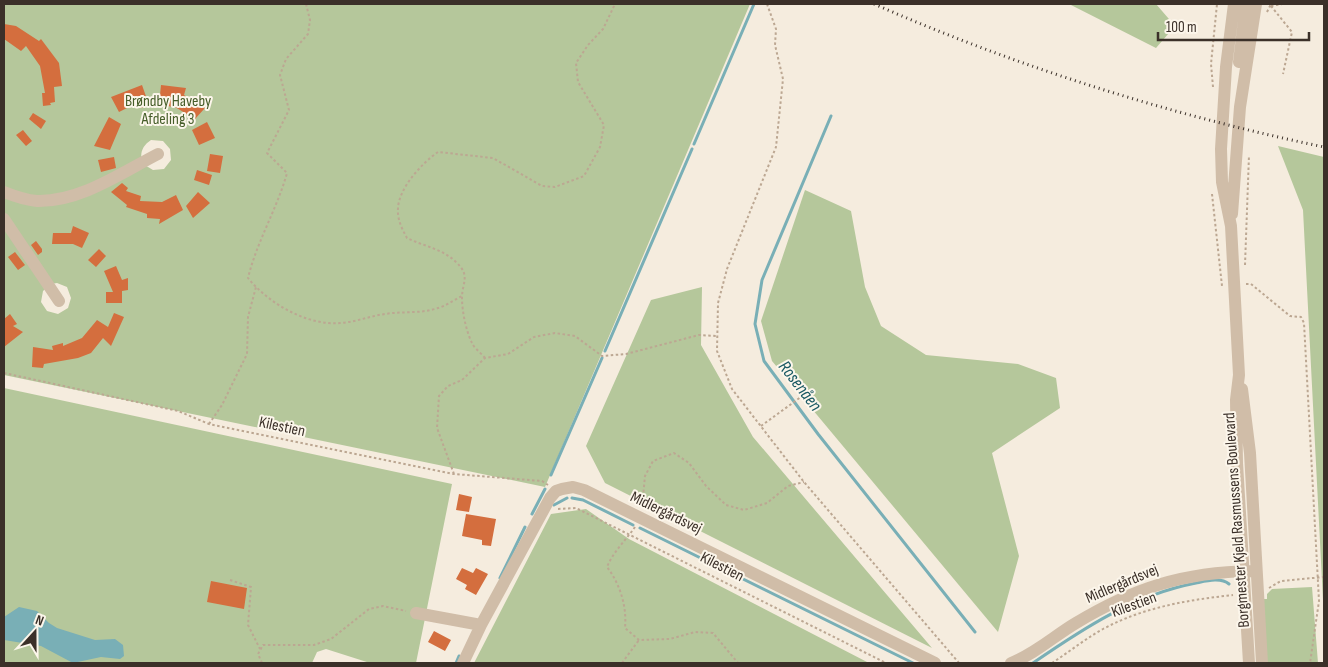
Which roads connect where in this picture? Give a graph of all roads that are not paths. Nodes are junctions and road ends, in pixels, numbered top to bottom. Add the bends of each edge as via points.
1 (1234, 4) edge
2 (1246, 4) edge
3 (1256, 4) edge
4 (1240, 107) junction
5 (158, 154) dead end
6 (4, 192) edge
7 (4, 220) edge
8 (1231, 226) junction
9 (59, 301) dead end
10 (1239, 375) junction
11 (1257, 571) junction
12 (1244, 572) junction
13 (416, 613) road end
14 (481, 625) junction
15 (463, 663) edge
16 (935, 663) edge
17 (1011, 663) edge
18 (1249, 663) edge
19 (1262, 663) edge

1 - 8 street, Borgmester Kjeld Rasmussens Boulevard via 1221,149 1222,182
2 - 4 street via 1238,68
3 - 4 street, Borgmester Kjeld Rasmussens Boulevard
4 - 8 street, Borgmester Kjeld Rasmussens Boulevard
5 - 6 street via 78,194 58,200 36,201
7 - 9 street
8 - 10 street, Borgmester Kjeld Rasmussens Boulevard
10 - 11 street, Borgmester Kjeld Rasmussens Boulevard via 1250,453
10 - 12 street, Borgmester Kjeld Rasmussens Boulevard via 1237,463
11 - 12 street, Midlergårdsvej
11 - 19 street, Borgmester Kjeld Rasmussens Boulevard
12 - 17 street, Midlergårdsvej via 1198,574 1135,592 1088,616
12 - 18 street, Borgmester Kjeld Rasmussens Boulevard
13 - 14 street
14 - 15 street
14 - 16 street, Midlergårdsvej via 556,491 574,488 584,490

